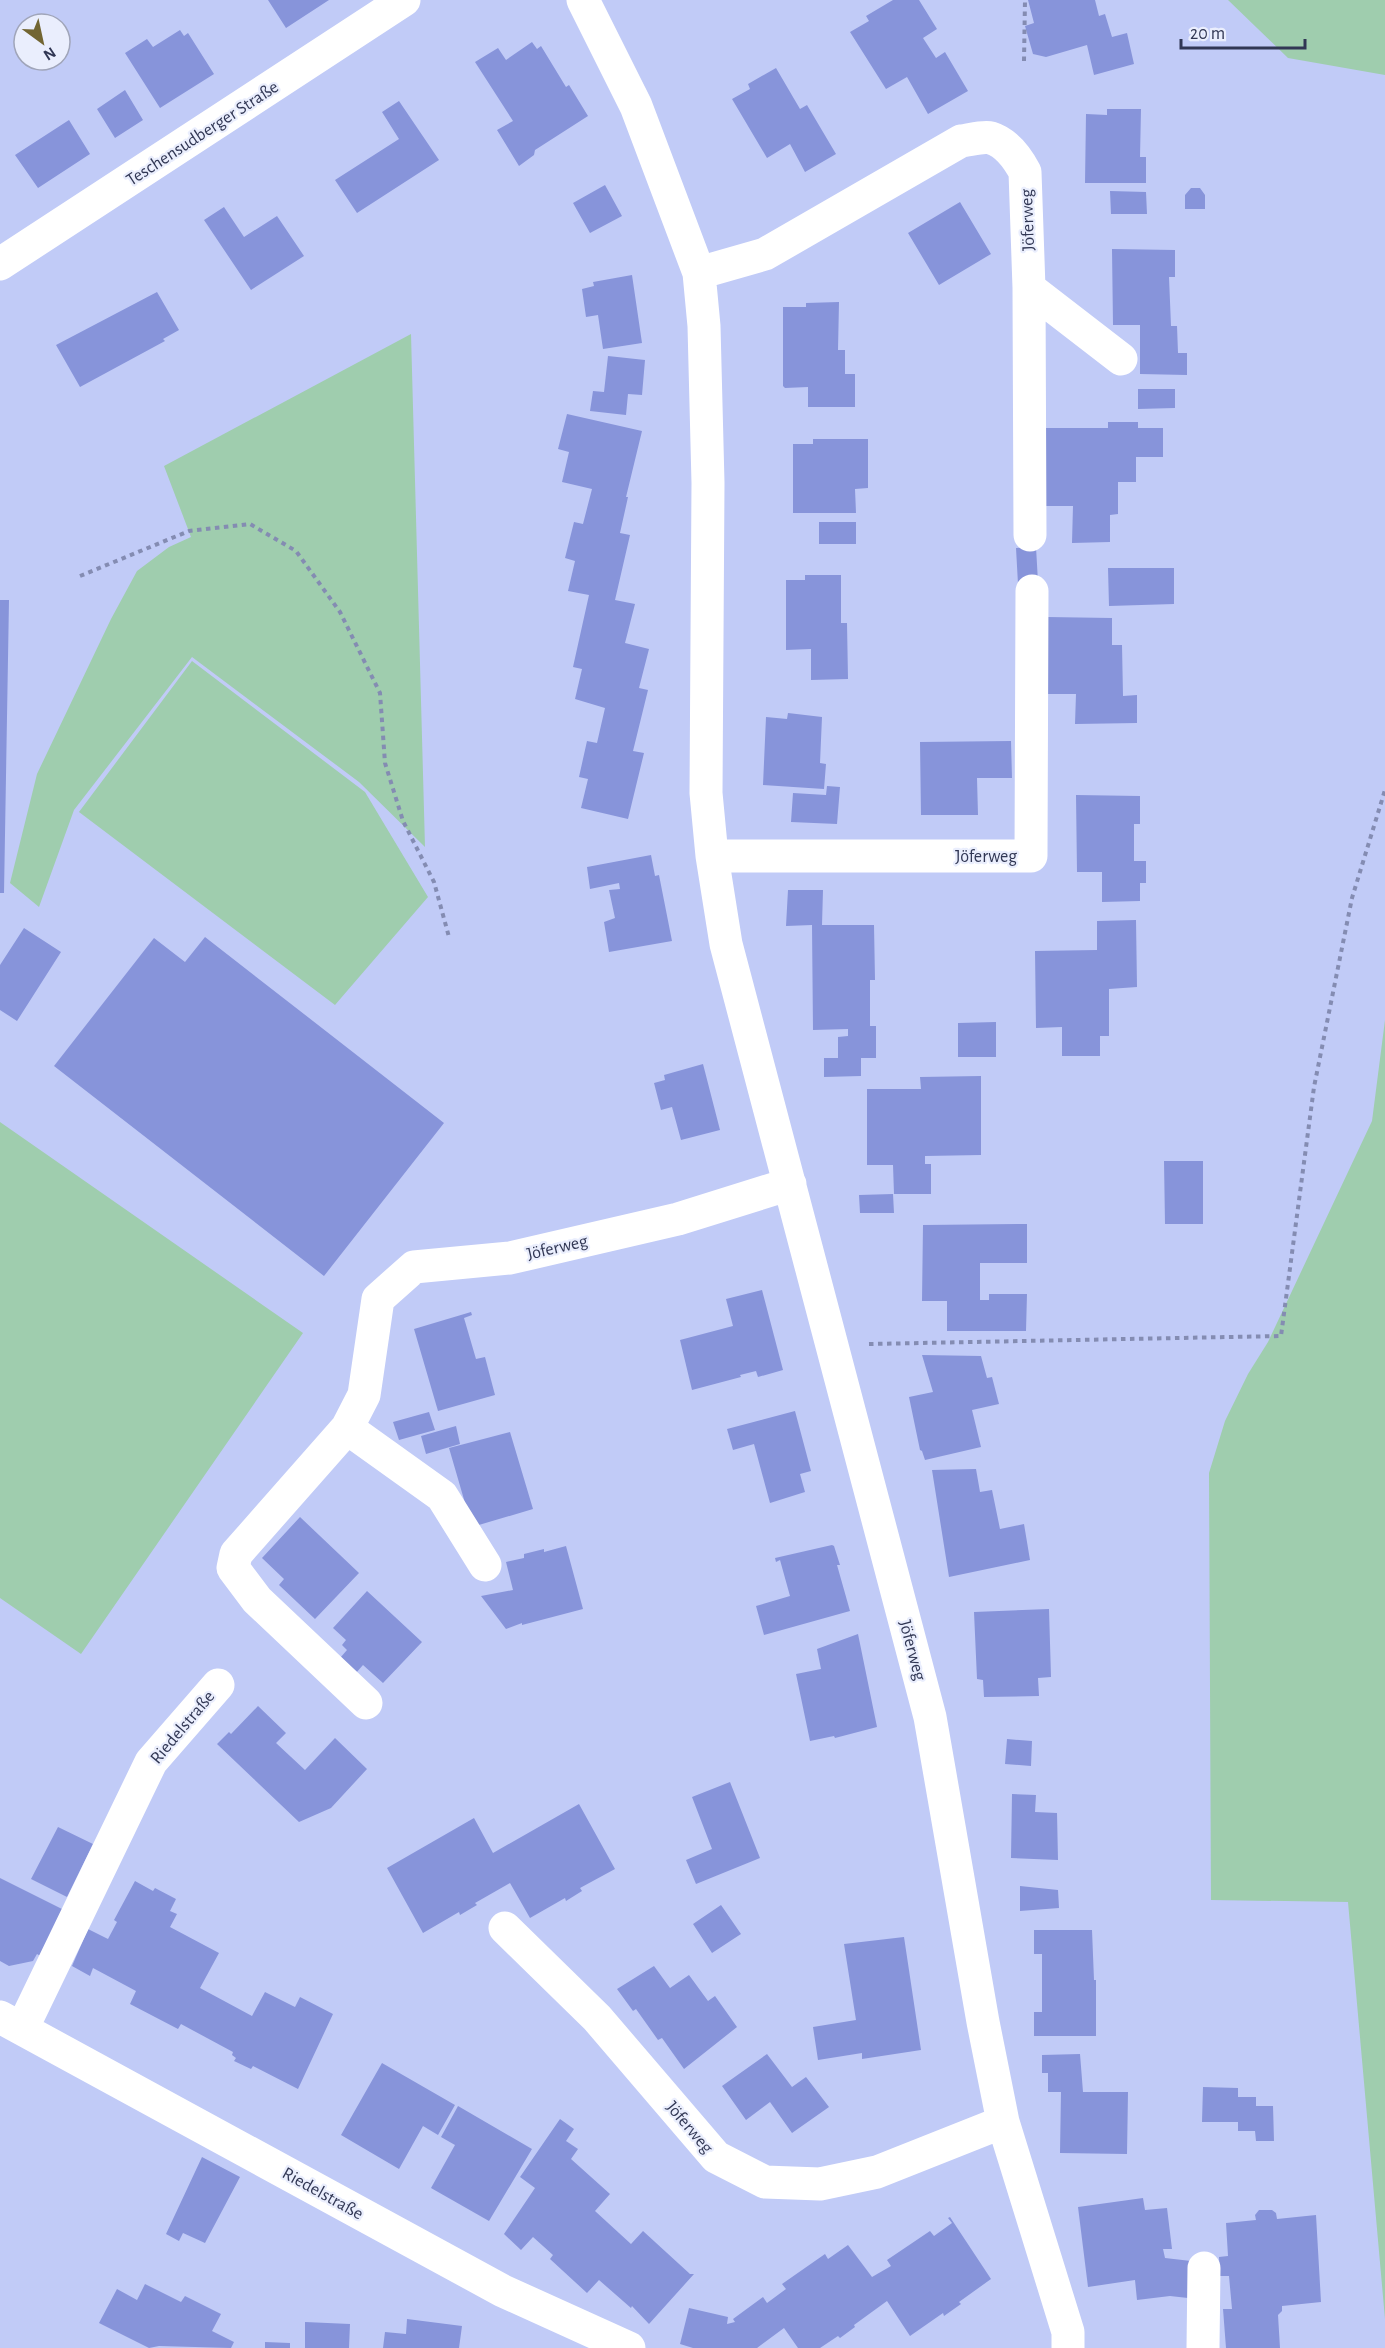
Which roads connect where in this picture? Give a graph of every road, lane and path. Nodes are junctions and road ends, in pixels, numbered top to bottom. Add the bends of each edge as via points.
1 (404, 0) edge
2 (583, 0) edge
3 (1024, 0) edge
4 (1024, 61) dead end
5 (0, 264) edge
6 (699, 273) junction
7 (1029, 288) junction
8 (1121, 359) dead end
9 (1030, 535) dead end
10 (80, 576) dead end
11 (1032, 591) dead end
12 (1385, 790) edge
13 (712, 856) junction
14 (449, 938) dead end
15 (790, 1184) junction
16 (833, 1344) junction
17 (346, 1428) junction
18 (485, 1565) dead end
19 (218, 1685) dead end
20 (366, 1703) dead end
21 (505, 1928) dead end
22 (11, 2023) edge
23 (1003, 2122) junction
24 (1204, 2268) dead end
25 (629, 2348) edge
26 (1068, 2348) edge
27 (1203, 2348) edge

1 - 5 street, Teschensudberger Straße
2 - 6 street, Jöferweg via 636,106
3 - 4 path
6 - 7 street, Jöferweg via 765,254 961,141 990,138 1006,147 1025,172
6 - 13 street, Jöferweg via 708,483 705,793
7 - 8 street
7 - 9 street, Jöferweg
10 - 14 path via 189,531 250,524 296,551 340,612 380,693 385,763 403,821 434,882
11 - 13 street, Jöferweg via 1032,856
12 - 16 path via 1352,897 1314,1087 1281,1336
13 - 15 street, Jöferweg via 726,944
15 - 16 street, Jöferweg
15 - 17 street, Jöferweg via 678,1219 510,1258 414,1268 378,1299 364,1395
16 - 23 street, Jöferweg via 930,1717
17 - 18 street via 442,1496
17 - 20 street, Jöferweg via 236,1554 233,1568 257,1600
19 - 22 street, Riedelstraße via 151,1762
21 - 23 street, Jöferweg via 597,2018 716,2157 765,2182 820,2184 877,2172
22 - 25 street, Riedelstraße via 503,2291
23 - 26 street, Jöferweg via 1068,2332
24 - 27 street

